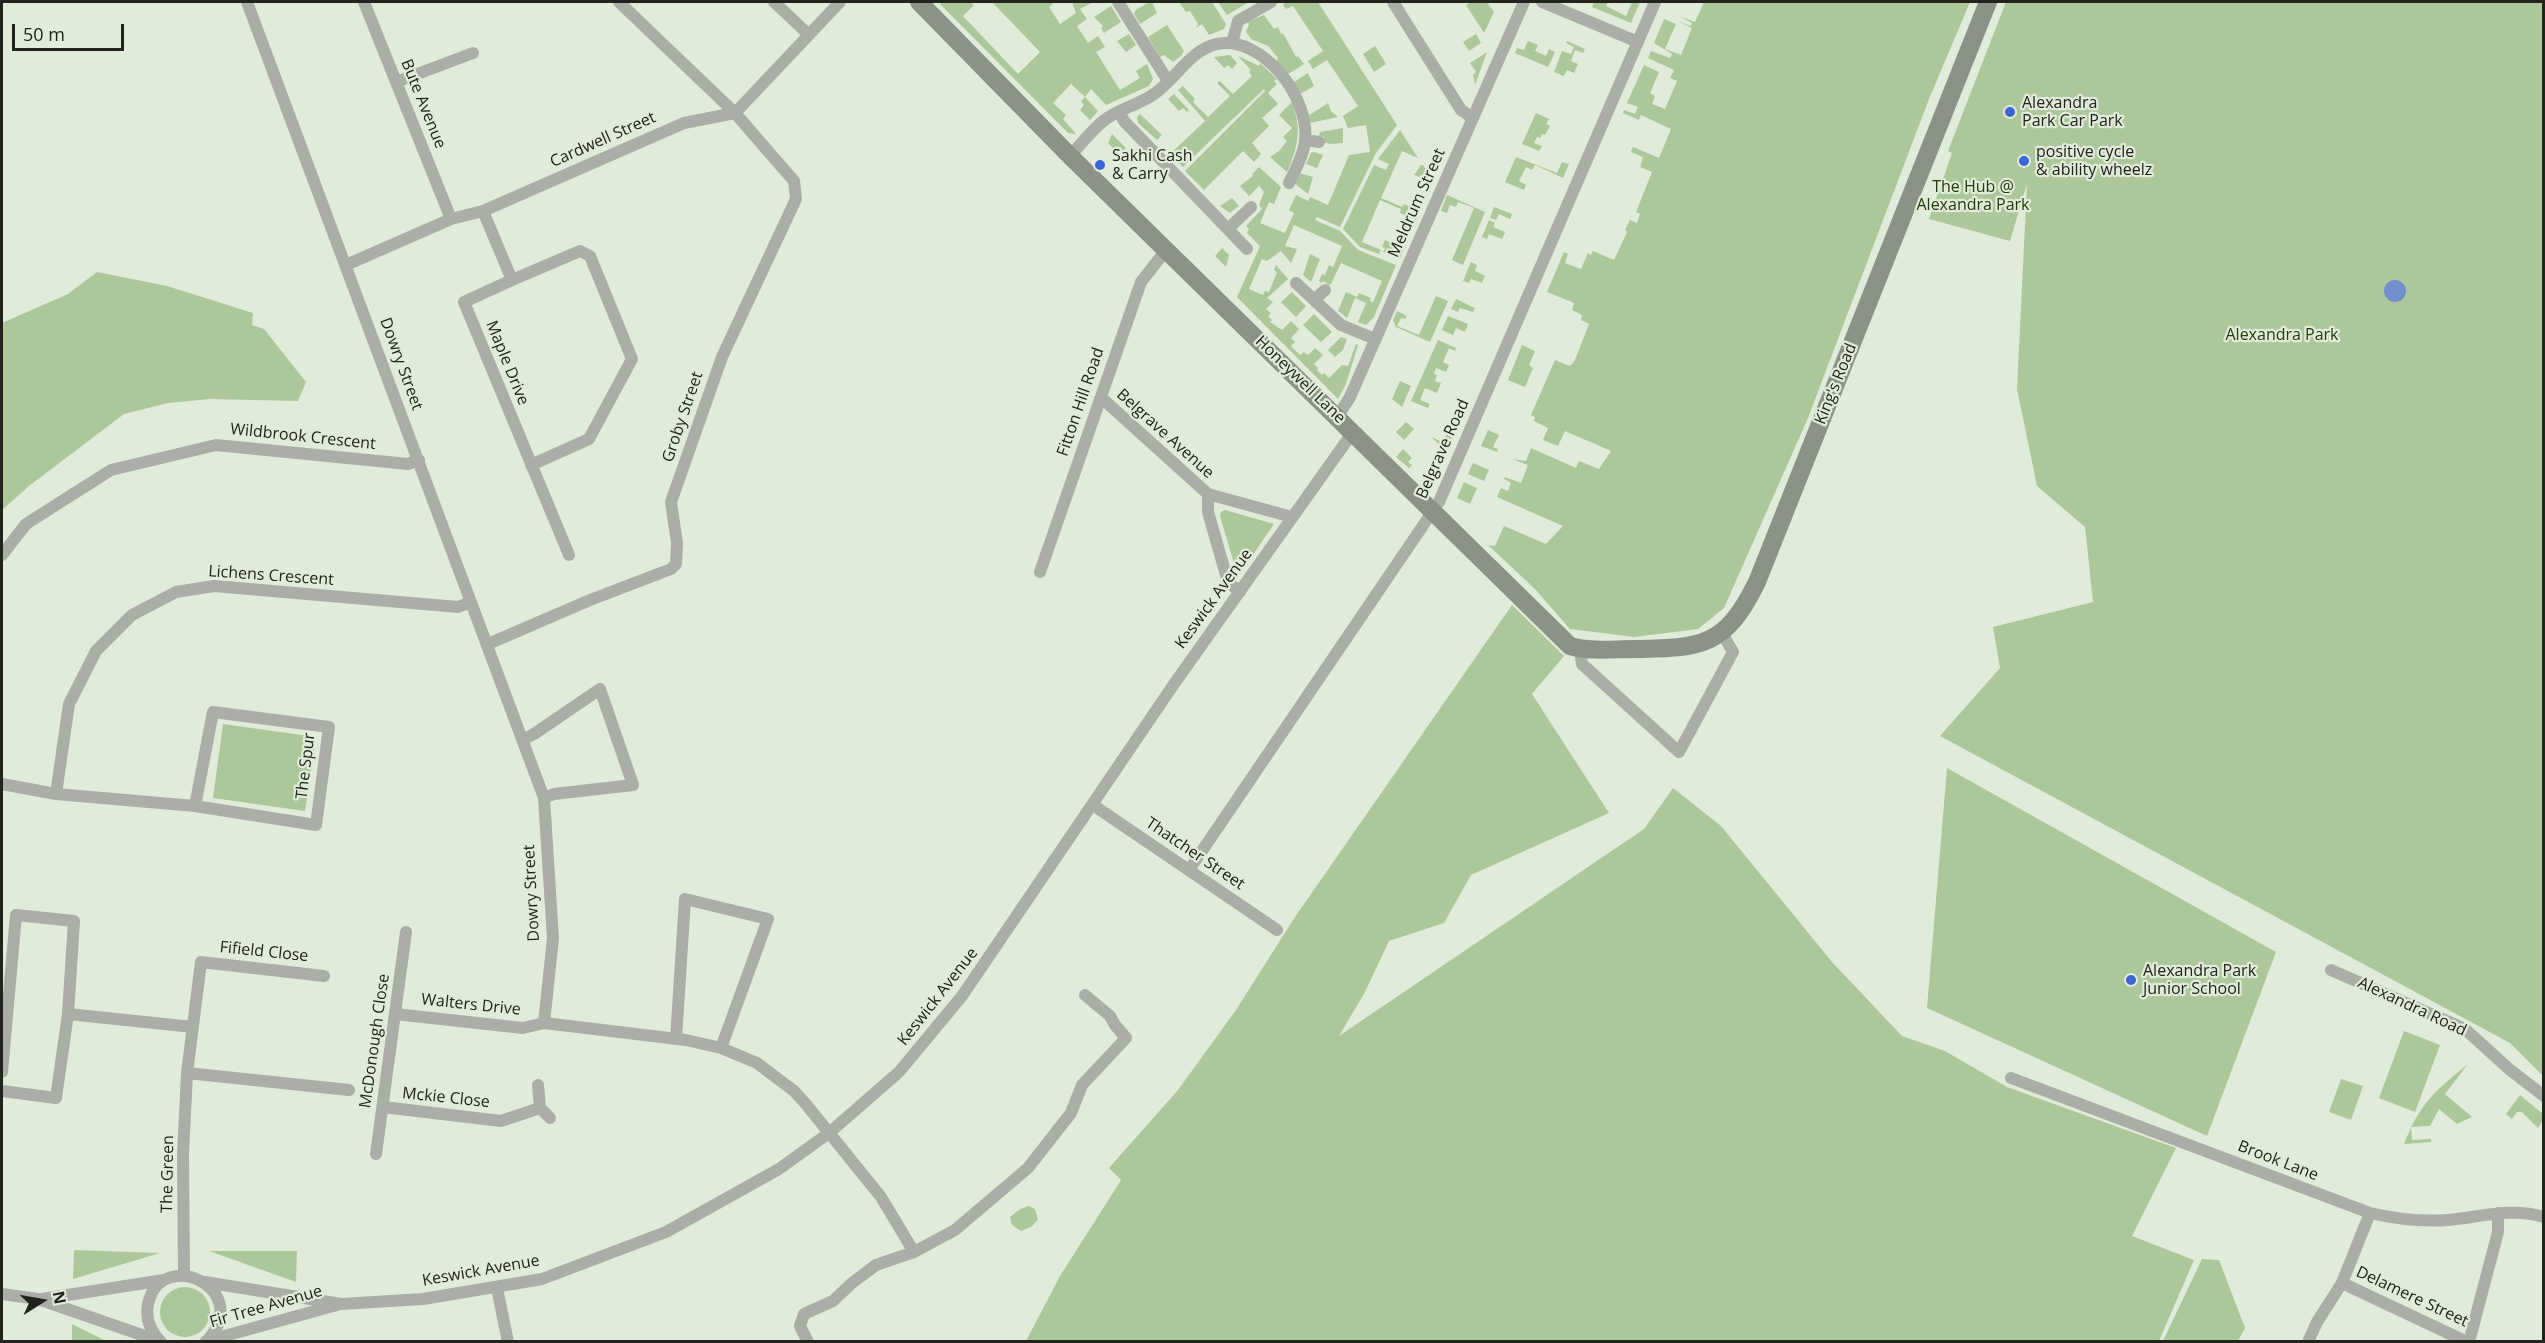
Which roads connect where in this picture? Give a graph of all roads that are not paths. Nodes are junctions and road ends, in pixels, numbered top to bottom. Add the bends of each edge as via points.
1 (248, 2) edge
2 (364, 2) edge
3 (619, 2) edge
4 (774, 2) edge
5 (840, 2) edge
6 (919, 2) edge
7 (1118, 2) edge
8 (1271, 2) edge
9 (1393, 2) edge
10 (1524, 2) edge
11 (1542, 2) edge
12 (1655, 2) edge
13 (1988, 2) edge
14 (808, 34) junction
15 (1638, 42) junction
16 (1232, 43) junction
17 (473, 53) dead end
18 (1168, 81) junction
19 (396, 82) junction
20 (1119, 112) junction
21 (735, 113) junction
22 (1473, 118) junction
23 (1305, 140) junction
24 (1319, 142) dead end
25 (1070, 156) junction
26 (1289, 183) dead end
27 (1251, 207) dead end
28 (483, 211) junction
29 (451, 219) junction
30 (1228, 229) junction
31 (1247, 249) dead end
32 (1167, 250) junction
33 (346, 265) junction
34 (512, 280) junction
35 (1296, 283) dead end
36 (1325, 290) dead end
37 (1314, 300) junction
38 (1375, 339) junction
39 (1100, 399) junction
40 (1338, 417) junction
41 (1353, 432) junction
42 (419, 460) junction
43 (531, 465) junction
44 (1208, 494) junction
45 (1433, 511) junction
46 (1292, 517) junction
47 (2, 555) edge
48 (569, 555) dead end
49 (1040, 572) dead end
50 (1240, 592) junction
51 (471, 602) junction
52 (1722, 633) junction
53 (488, 644) junction
54 (1580, 649) junction
55 (524, 739) junction
56 (2, 784) edge
57 (56, 794) junction
58 (544, 798) junction
59 (1093, 805) junction
60 (195, 806) junction
61 (1189, 870) junction
62 (1277, 930) dead end
63 (406, 932) dead end
64 (201, 962) joint
65 (2331, 970) dead end
66 (324, 976) dead end
67 (1085, 995) dead end
68 (68, 1014) junction
69 (395, 1014) junction
70 (544, 1023) junction
71 (193, 1027) junction
72 (676, 1039) junction
73 (721, 1047) junction
74 (2, 1072) edge
75 (187, 1073) junction
76 (2011, 1078) dead end
77 (538, 1085) dead end
78 (349, 1090) dead end
79 (2, 1091) edge
80 (2544, 1096) edge
81 (383, 1107) junction
82 (540, 1108) junction
83 (550, 1118) dead end
84 (829, 1133) junction
85 (376, 1155) dead end
86 (2370, 1212) junction
87 (2498, 1213) junction
88 (2544, 1217) edge
89 (914, 1252) junction
90 (184, 1275) junction
91 (165, 1280) junction
92 (205, 1282) junction
93 (2342, 1283) junction
94 (497, 1288) junction
95 (2, 1294) edge
96 (38, 1299) junction
97 (341, 1304) junction
98 (160, 1341) edge
99 (206, 1341) edge
100 (508, 1341) edge
101 (808, 1341) edge
102 (2308, 1341) edge
103 (2468, 1341) edge

1 - 33 street, Dowry Street
2 - 19 street, Bute Avenue
3 - 21 street
4 - 14 street
5 - 14 street
6 - 25 street, Honeywell Lane
7 - 18 street
8 - 16 street via 1238,21
9 - 22 street via 1461,110
10 - 22 street, Meldrum Street
11 - 15 street
12 - 15 street, Belgrave Road
13 - 52 street, King's Road via 1757,582 1746,606
14 - 21 street
15 - 45 street, Belgrave Road
16 - 18 street via 1203,50
16 - 23 street via 1261,54 1285,79 1298,102
17 - 19 street
18 - 20 street via 1154,94
19 - 29 street, Bute Avenue
20 - 25 street via 1103,121
20 - 30 street
21 - 28 street, Cardwell Street via 684,123
21 - 53 street, Groby Street via 794,181 796,199 722,357 671,502 676,564
22 - 38 street, Meldrum Street
23 - 24 street
23 - 26 street
25 - 32 street, Honeywell Lane
27 - 30 street
28 - 29 street, Cardwell Street
28 - 34 street
29 - 33 street, Cardwell Street
30 - 31 street
32 - 39 street, Fitton Hill Road via 1141,282
32 - 40 street, Honeywell Lane
33 - 42 street, Dowry Street
34 - 43 street, Maple Drive via 464,302
34 - 43 street via 580,251 590,256 632,359 588,439
35 - 37 street
36 - 37 street
37 - 38 street via 1341,325
38 - 40 street, Meldrum Street
39 - 44 street, Belgrave Avenue
39 - 49 street, Fitton Hill Road
40 - 41 street, Honeywell Lane
41 - 45 street, Honeywell Lane
41 - 46 street, Keswick Avenue
42 - 47 street, Wildbrook Crescent via 408,464 216,445 111,470 26,525
42 - 51 street, Dowry Street
43 - 48 street, Maple Drive
44 - 46 street, Belgrave Avenue
44 - 50 street, Belgrave Avenue via 1208,512 1228,582
45 - 54 street, Honeywell Lane via 1570,646
45 - 61 street, Belgrave Road
46 - 50 street, Keswick Avenue
50 - 59 street, Keswick Avenue
51 - 53 street, Dowry Street
51 - 57 street, Lichens Crescent via 458,607 214,586 176,592 132,615 96,651 69,704
52 - 54 street via 1690,647
52 - 54 street, Honeywell Lane via 1733,652 1679,752 1582,664
53 - 55 street, Dowry Street
55 - 58 street, Dowry Street
55 - 58 street via 600,688 633,785
56 - 57 street, The Spur
57 - 60 street, The Spur
58 - 70 street, Dowry Street via 553,938
59 - 61 street, Thatcher Street
59 - 84 street, Keswick Avenue via 992,956 932,1035 899,1072
60 - 60 street, The Spur via 316,825 329,727 213,712
61 - 62 street, Thatcher Street
63 - 69 street, McDonough Close
64 - 66 street, Fifield Close
64 - 71 street, The Green
65 - 80 street, Alexandra Road via 2465,1029
67 - 89 street via 1110,1016 1126,1038 1082,1086 1071,1113 1028,1168 955,1230
68 - 71 street
68 - 74 street via 74,921 16,915
68 - 79 street via 56,1098
69 - 70 street, Walters Drive via 523,1028
69 - 81 street, McDonough Close
70 - 72 street, Walters Drive
71 - 75 street, The Green
72 - 73 street, Walters Drive
72 - 73 street via 685,899 768,918
73 - 84 street, Walters Drive via 757,1063 794,1091
75 - 78 street
75 - 90 street, The Green
76 - 86 street, Brook Lane
77 - 82 street
81 - 82 street, Mckie Close via 501,1121
81 - 85 street, McDonough Close
82 - 83 street
84 - 89 street, Walters Drive via 881,1197
84 - 94 street, Keswick Avenue via 779,1169 666,1232 542,1279
86 - 87 street, Brook Lane via 2398,1220 2423,1221
86 - 93 street
87 - 88 street, Brook Lane via 2523,1212
87 - 103 street via 2498,1232
89 - 101 street via 876,1265 833,1302 804,1314 800,1326
90 - 91 street
90 - 92 street, Fir Tree Avenue
91 - 96 street
91 - 98 street via 149,1298 147,1310 148,1322
92 - 97 street, Fir Tree Avenue
92 - 99 street via 219,1300 221,1311 214,1333
93 - 102 street
93 - 103 street, Delamere Street
94 - 97 street, Keswick Avenue via 423,1299
94 - 100 street
95 - 96 street
96 - 98 street
97 - 99 street, Fir Tree Avenue

